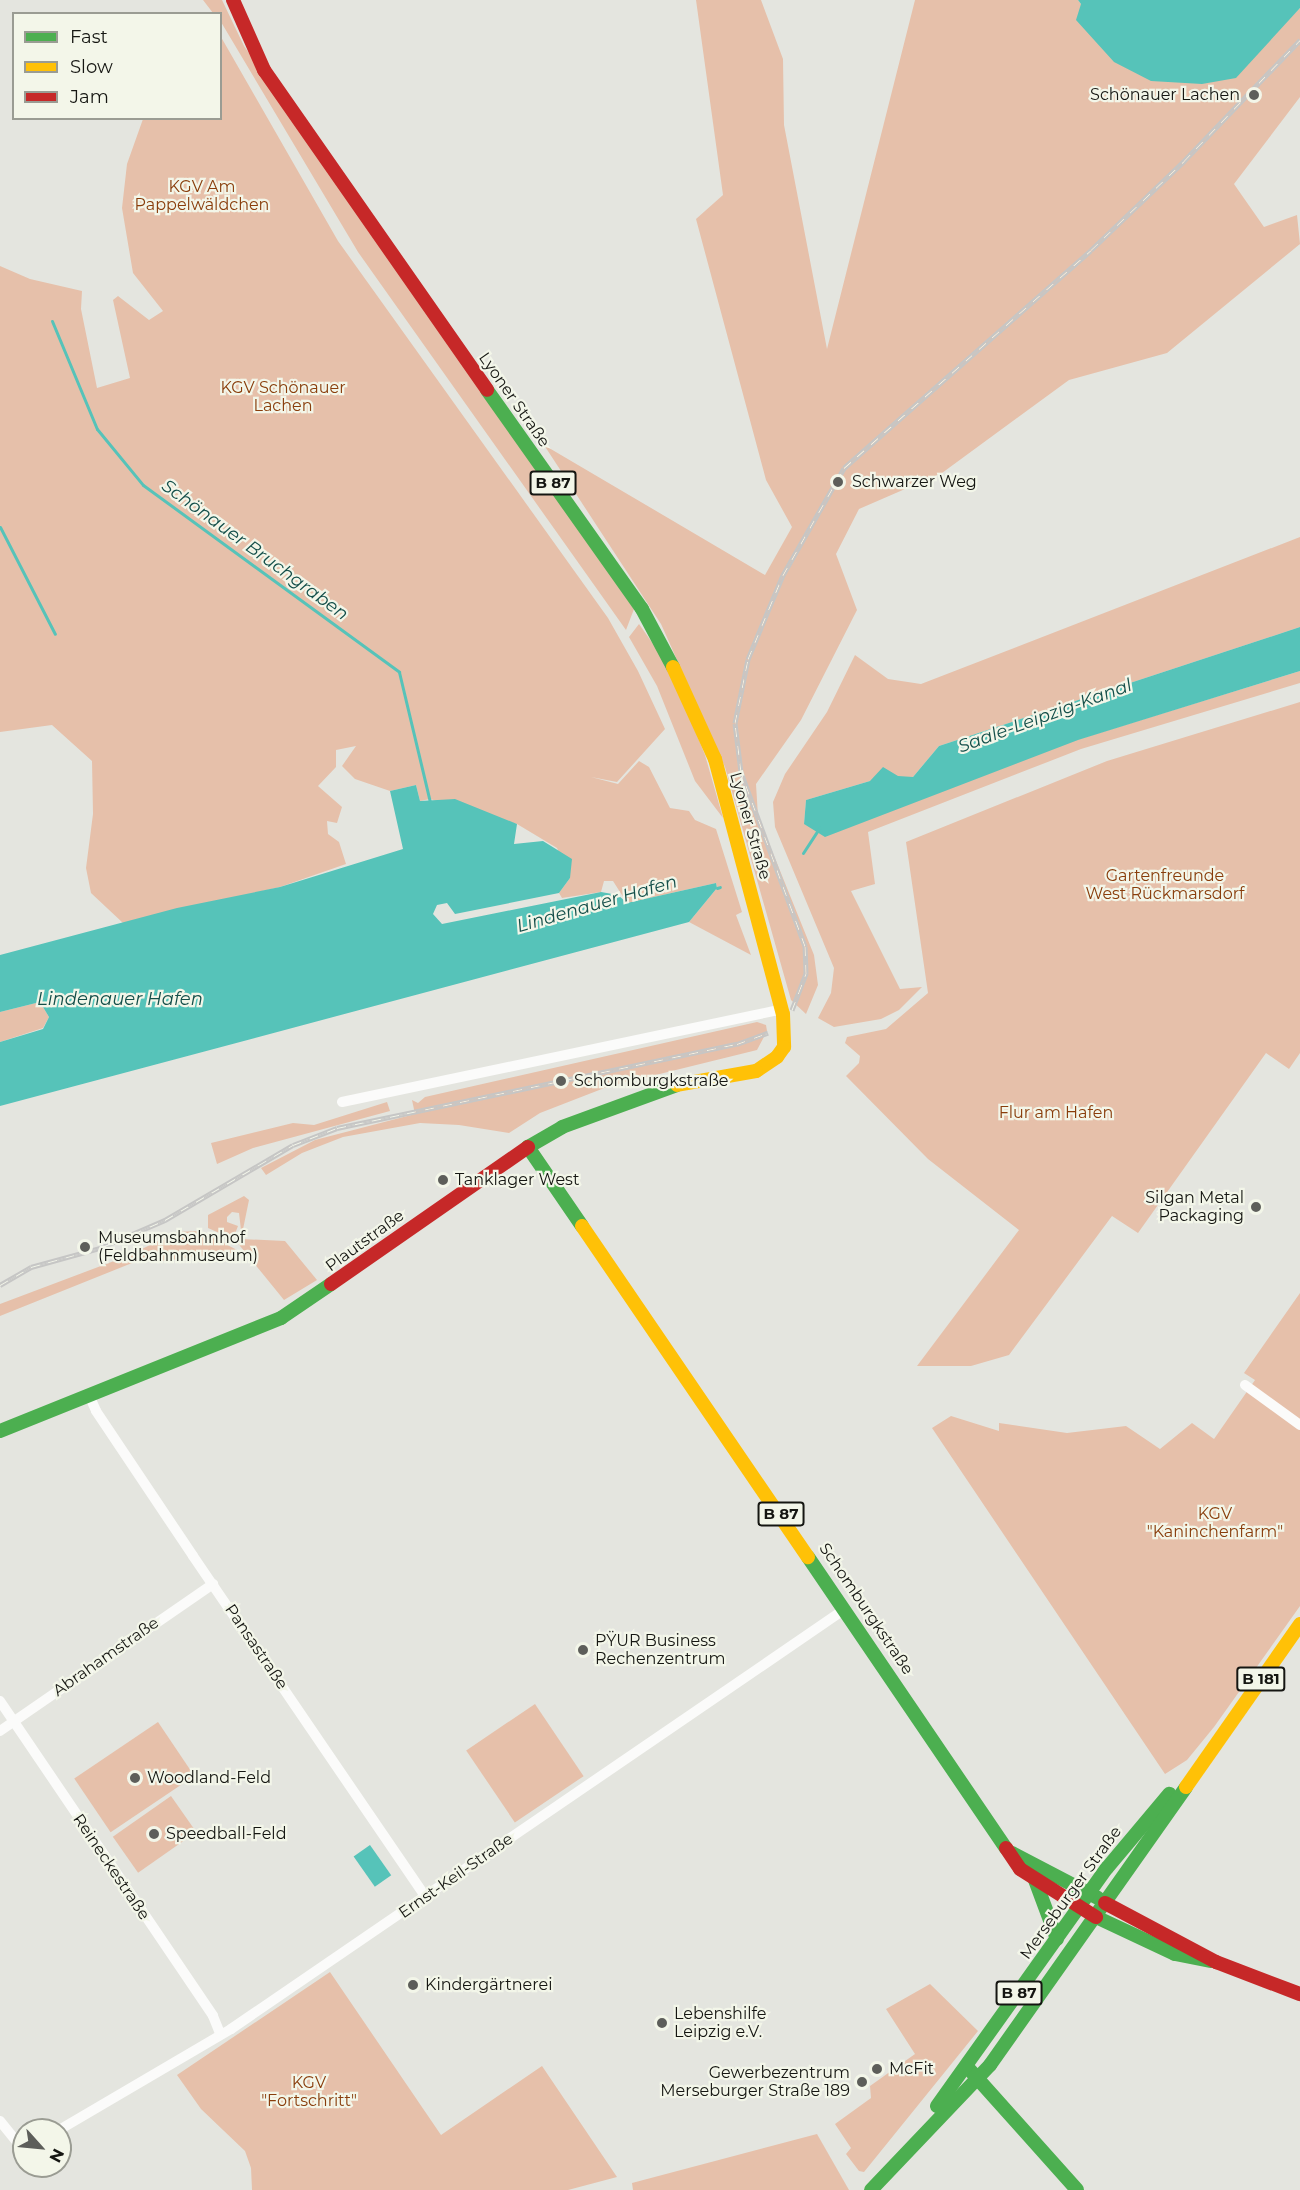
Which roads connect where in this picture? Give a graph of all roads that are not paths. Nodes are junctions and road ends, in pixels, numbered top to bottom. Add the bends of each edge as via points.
1 (233, 0) edge
2 (783, 1019) junction
3 (342, 1102) dead end
4 (528, 1147) junction
5 (1245, 1385) dead end
6 (89, 1395) junction
7 (1300, 1425) edge
8 (0, 1431) edge
9 (213, 1584) junction
10 (845, 1609) junction
11 (1300, 1624) edge
12 (0, 1701) edge
13 (14, 1721) junction
14 (0, 1731) edge
15 (1223, 1735) junction
16 (1012, 1853) junction
17 (1035, 1880) junction
18 (1089, 1893) junction
19 (426, 1897) junction
20 (1105, 1903) junction
21 (1079, 1907) junction
22 (1096, 1917) junction
23 (1057, 1939) junction
24 (1216, 1962) junction
25 (1300, 1994) edge
26 (220, 2033) junction
27 (967, 2067) junction
28 (978, 2079) junction
29 (0, 2121) edge
30 (72, 2122) edge
31 (12, 2136) edge
32 (865, 2190) edge
33 (871, 2190) edge
34 (1077, 2190) edge

1 - 2 main road, Lyoner Straße / B 87 via 264,70 319,154 652,627 691,701 715,759
2 - 3 street
2 - 4 main road, Plautstraße / B 87 via 784,1047 777,1057 756,1071 676,1085 562,1127
4 - 6 main road, Plautstraße via 297,1309
4 - 10 main road, Schomburgkstraße / B 87
5 - 7 street
6 - 8 main road, Plautstraße
6 - 9 street, Pansastraße
9 - 13 street, Abrahamstraße
9 - 19 street, Pansastraße
10 - 16 main road, Schomburgkstraße / B 87
10 - 19 street, Ernst-Keil-Straße
11 - 15 main road, Merseburger Straße / B 181
12 - 13 street, Reineckestraße
13 - 14 street, Abrahamstraße
13 - 26 street, Reineckestraße via 207,2007
15 - 18 main road, Merseburger Straße / B 181 via 1133,1836
15 - 20 main road, Merseburger Straße / B 181
16 - 17 main road, Schomburgkstraße / B 87 via 1020,1869
16 - 18 main road, Schomburgkstraße / B 87
17 - 21 main road, Schomburgkstraße
17 - 23 main road, B 87
18 - 20 main road, Schomburgkstraße / B 87
18 - 21 main road, Merseburger Straße / B 181
19 - 26 street, Ernst-Keil-Straße
20 - 22 main road, Merseburger Straße / B 87
20 - 24 main road, Schomburgkstraße
21 - 22 main road, Schomburgkstraße
21 - 23 main road, Merseburger Straße / B 181
22 - 24 main road, Schomburgkstraße via 1175,1954
22 - 28 main road, Merseburger Straße / B 87
23 - 27 main road, Merseburger Straße / B 87
24 - 25 main road
26 - 30 street, Ernst-Keil-Straße
27 - 28 main road
27 - 32 main road, Merseburger Straße / B 87
28 - 33 main road, Merseburger Straße / B 87
28 - 34 main road
29 - 31 street

